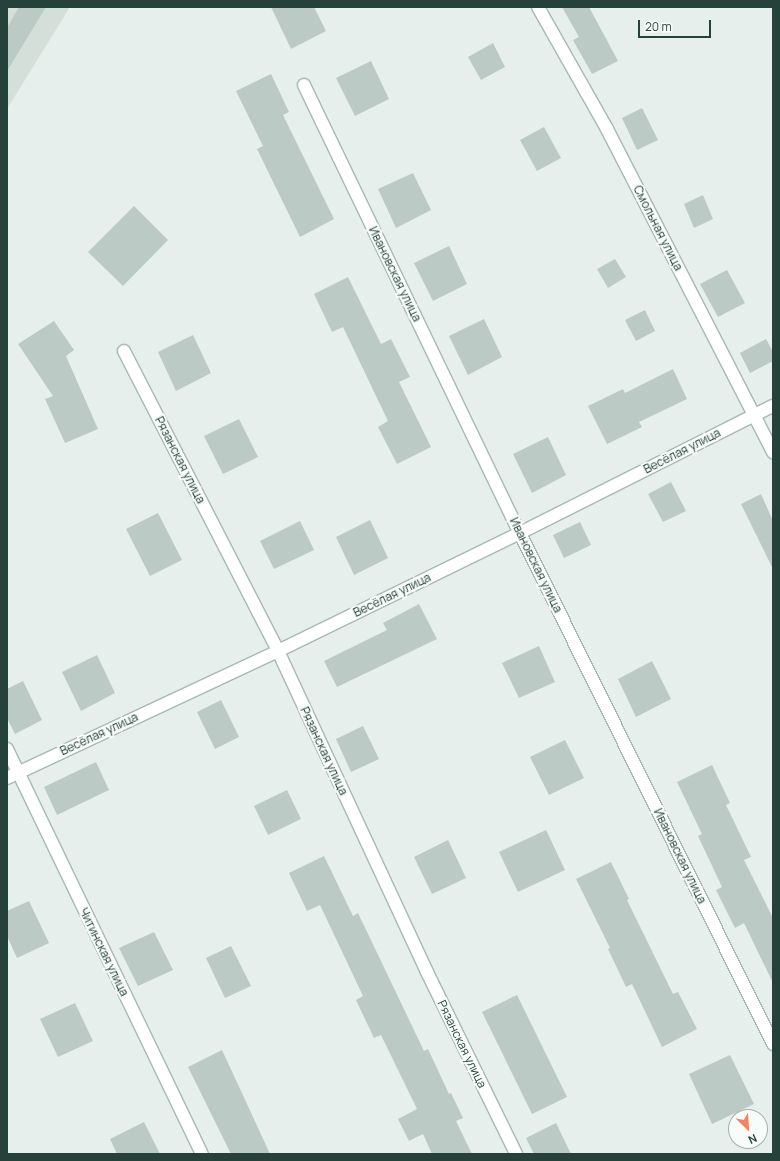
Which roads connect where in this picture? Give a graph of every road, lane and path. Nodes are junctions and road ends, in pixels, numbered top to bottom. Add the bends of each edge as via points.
1 (538, 7) edge
2 (304, 85) dead end
3 (124, 351) dead end
4 (773, 406) edge
5 (754, 415) junction
6 (773, 452) edge
7 (520, 533) junction
8 (278, 651) junction
9 (7, 750) edge
10 (12, 775) edge
11 (773, 1044) edge
12 (202, 1154) edge
13 (516, 1154) edge

1 - 5 street, Смольная улица via 607,129
2 - 7 street, Ивановская улица
3 - 8 street, Рязанская улица
4 - 5 street, Весёлая улица
5 - 6 street, Смольная улица
5 - 7 street, Весёлая улица
7 - 8 street, Весёлая улица
7 - 11 street, Ивановская улица
8 - 10 street, Весёлая улица
8 - 13 street, Рязанская улица via 427,972
9 - 10 street, Читинская улица
10 - 12 street, Читинская улица

